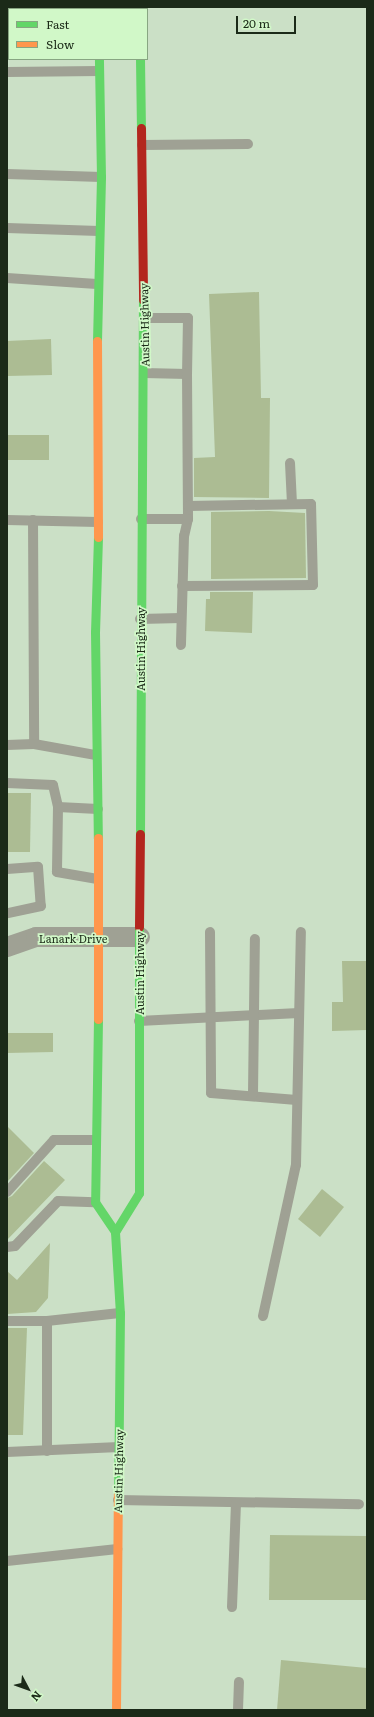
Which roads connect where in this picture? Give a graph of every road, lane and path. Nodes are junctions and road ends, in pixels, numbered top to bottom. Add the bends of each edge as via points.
1 (99, 60) edge
2 (140, 60) edge
3 (99, 71) junction
4 (7, 72) edge
5 (248, 144) dead end
6 (142, 145) junction
7 (7, 174) edge
8 (101, 177) junction
9 (7, 228) edge
10 (99, 231) junction
11 (7, 278) edge
12 (97, 284) junction
13 (144, 318) junction
14 (144, 373) junction
15 (187, 374) junction
16 (290, 463) dead end
17 (292, 504) junction
18 (188, 506) junction
19 (142, 519) junction
20 (188, 519) junction
21 (7, 520) edge
22 (34, 520) junction
23 (98, 522) junction
24 (182, 586) junction
25 (181, 618) junction
26 (140, 619) junction
27 (181, 645) dead end
28 (34, 744) junction
29 (7, 745) edge
30 (96, 755) junction
31 (7, 783) edge
32 (58, 807) junction
33 (98, 809) junction
34 (7, 869) edge
35 (97, 879) junction
36 (7, 913) edge
37 (210, 932) dead end
38 (301, 932) dead end
39 (140, 937) junction
40 (99, 938) junction
41 (255, 939) dead end
42 (7, 947) edge
43 (299, 1013) junction
44 (255, 1015) junction
45 (210, 1017) junction
46 (139, 1021) junction
47 (253, 1094) junction
48 (297, 1100) junction
49 (95, 1140) junction
50 (7, 1192) edge
51 (95, 1202) junction
52 (115, 1232) junction
53 (7, 1247) edge
54 (120, 1313) junction
55 (263, 1316) dead end
56 (7, 1321) edge
57 (47, 1321) junction
58 (119, 1447) junction
59 (47, 1451) junction
60 (7, 1452) edge
61 (118, 1500) junction
62 (236, 1503) junction
63 (359, 1504) dead end
64 (117, 1549) junction
65 (7, 1561) edge
66 (232, 1607) dead end
67 (239, 1682) dead end
68 (116, 1710) edge
69 (238, 1710) edge

1 - 3 main road
2 - 6 main road, Austin Highway
3 - 4 lane
3 - 8 main road
5 - 6 lane
6 - 13 main road, Austin Highway
7 - 8 lane
8 - 10 main road
9 - 10 lane
10 - 12 main road
11 - 12 lane
12 - 23 main road
13 - 14 main road, Austin Highway
13 - 15 lane via 188,318
14 - 15 lane
14 - 19 main road, Austin Highway
15 - 18 lane
16 - 17 lane
17 - 18 lane
17 - 24 lane via 311,504 313,585
18 - 20 lane
19 - 20 lane
19 - 26 main road, Austin Highway
20 - 24 lane via 184,536
21 - 22 lane
22 - 23 lane
22 - 28 lane
23 - 30 main road via 95,632
24 - 25 lane
25 - 26 lane
25 - 27 lane
26 - 39 main road, Austin Highway
28 - 29 lane
28 - 30 lane
30 - 33 main road
31 - 32 lane via 53,785
32 - 33 lane
32 - 35 lane via 57,872
33 - 35 main road
34 - 36 lane via 38,867 41,906
35 - 40 main road
37 - 45 lane
38 - 43 lane
39 - 40 street, Lanark Drive
39 - 46 main road, Austin Highway
40 - 42 street, Lanark Drive via 36,937
40 - 49 main road
41 - 44 lane
43 - 44 lane
43 - 48 lane
44 - 45 lane
44 - 47 lane
45 - 46 lane
45 - 47 lane via 211,1093
46 - 52 main road, Austin Highway via 139,1194
47 - 48 lane
48 - 55 lane via 296,1165
49 - 50 lane via 54,1140
49 - 51 main road
51 - 52 main road
51 - 53 lane via 58,1201 15,1246
52 - 54 main road, Austin Highway
54 - 57 lane
54 - 58 main road, Austin Highway
56 - 57 lane
57 - 59 lane
58 - 59 lane
58 - 61 main road, Austin Highway
59 - 60 lane
61 - 62 lane
61 - 64 main road, Austin Highway
62 - 63 lane
62 - 66 lane
64 - 65 lane
64 - 68 main road, Austin Highway
67 - 69 lane

